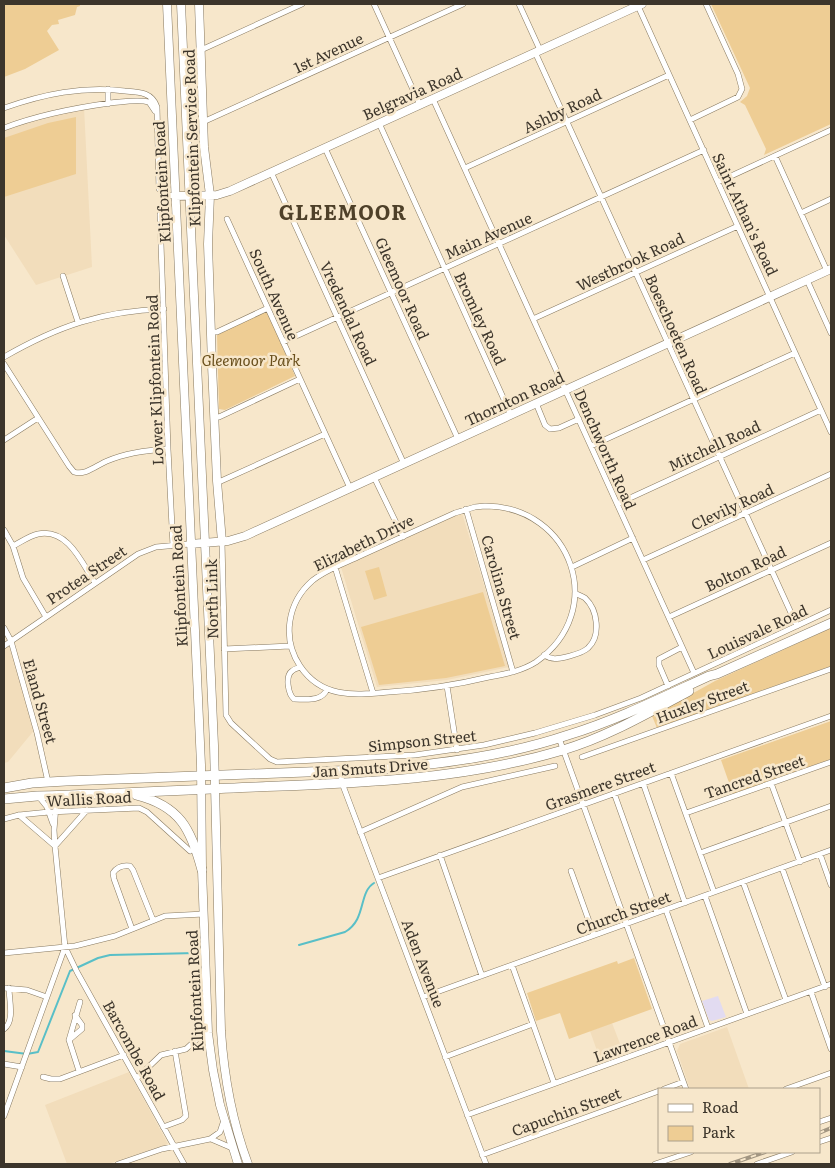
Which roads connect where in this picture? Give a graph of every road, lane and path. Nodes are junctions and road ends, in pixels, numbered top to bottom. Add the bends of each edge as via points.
1 (167, 4) edge
2 (181, 4) edge
3 (199, 4) edge
4 (302, 4) edge
5 (374, 4) edge
6 (463, 4) edge
7 (519, 4) edge
8 (706, 4) edge
9 (636, 5) edge
10 (390, 37) junction
11 (201, 50) junction
12 (538, 51) junction
13 (669, 75) junction
14 (108, 89) junction
15 (433, 99) junction
16 (108, 104) junction
17 (420, 105) junction
18 (4, 108) edge
19 (156, 114) junction
20 (690, 120) junction
21 (203, 122) junction
22 (567, 122) junction
23 (379, 123) junction
24 (4, 128) edge
25 (831, 130) edge
26 (325, 148) junction
27 (704, 150) junction
28 (775, 156) junction
29 (465, 168) junction
30 (271, 172) junction
31 (718, 182) junction
32 (190, 195) junction
33 (210, 195) junction
34 (175, 196) junction
35 (601, 197) junction
36 (831, 199) edge
37 (801, 213) junction
38 (160, 214) dead end
39 (228, 218) dead end
40 (738, 226) junction
41 (499, 244) junction
42 (444, 268) junction
43 (829, 270) edge
44 (635, 272) junction
45 (63, 276) dead end
46 (807, 280) junction
47 (391, 293) junction
48 (770, 297) junction
49 (268, 308) junction
50 (164, 309) junction
51 (337, 318) junction
52 (533, 319) junction
53 (78, 322) junction
54 (211, 332) junction
55 (831, 333) edge
56 (283, 342) junction
57 (668, 343) junction
58 (795, 353) junction
59 (4, 357) edge
60 (4, 364) edge
61 (300, 379) junction
62 (565, 390) junction
63 (693, 399) junction
64 (536, 403) junction
65 (821, 410) junction
66 (511, 414) junction
67 (214, 416) junction
68 (38, 418) junction
69 (578, 419) junction
70 (831, 432) edge
71 (325, 434) junction
72 (458, 439) junction
73 (4, 440) edge
74 (591, 446) junction
75 (168, 448) junction
76 (719, 456) junction
77 (404, 464) junction
78 (831, 474) edge
79 (374, 477) junction
80 (217, 481) junction
81 (350, 488) junction
82 (617, 504) junction
83 (466, 509) junction
84 (745, 513) junction
85 (4, 530) edge
86 (403, 537) junction
87 (633, 538) junction
88 (222, 542) junction
89 (205, 543) junction
90 (831, 543) edge
91 (190, 544) junction
92 (13, 546) junction
93 (174, 546) junction
94 (643, 560) junction
95 (336, 567) junction
96 (572, 567) junction
97 (771, 570) junction
98 (95, 583) junction
99 (575, 593) junction
100 (831, 610) edge
101 (46, 617) junction
102 (669, 617) junction
103 (831, 622) edge
104 (797, 626) junction
105 (4, 628) edge
106 (11, 641) junction
107 (4, 646) edge
108 (290, 646) junction
109 (682, 647) junction
110 (224, 648) junction
111 (544, 655) junction
112 (300, 667) junction
113 (831, 669) edge
114 (513, 672) junction
115 (694, 673) junction
116 (717, 674) junction
117 (446, 686) junction
118 (668, 686) junction
119 (328, 689) junction
120 (373, 693) junction
121 (831, 716) edge
122 (559, 738) junction
123 (457, 750) junction
124 (563, 750) junction
125 (582, 758) dead end
126 (831, 762) edge
127 (554, 766) dead end
128 (340, 771) junction
129 (671, 773) junction
130 (215, 775) junction
131 (201, 776) junction
132 (48, 782) junction
133 (342, 783) junction
134 (642, 783) junction
135 (771, 783) junction
136 (4, 788) edge
137 (215, 788) junction
138 (201, 789) junction
139 (124, 792) junction
140 (614, 793) junction
141 (66, 795) junction
142 (37, 796) junction
143 (4, 799) edge
144 (583, 804) junction
145 (831, 806) edge
146 (86, 810) junction
147 (49, 812) junction
148 (56, 812) junction
149 (686, 813) junction
150 (19, 815) junction
151 (4, 819) edge
152 (785, 822) junction
153 (54, 830) junction
154 (360, 832) junction
155 (55, 846) junction
156 (831, 850) edge
157 (190, 851) dead end
158 (700, 853) junction
159 (820, 854) junction
160 (440, 855) junction
161 (800, 862) junction
162 (782, 868) junction
163 (202, 870) junction
164 (571, 871) dead end
165 (378, 878) junction
166 (743, 882) junction
167 (831, 885) edge
168 (714, 892) junction
169 (705, 896) junction
170 (686, 903) junction
171 (666, 910) junction
172 (658, 913) junction
173 (204, 914) junction
174 (153, 920) junction
175 (626, 924) junction
176 (132, 929) junction
177 (594, 935) junction
178 (65, 947) junction
179 (4, 953) edge
180 (512, 965) junction
181 (482, 976) junction
182 (831, 984) edge
183 (825, 987) junction
184 (6, 988) edge
185 (811, 992) junction
186 (423, 996) junction
187 (47, 997) junction
188 (786, 1000) junction
189 (80, 1002) dead end
190 (747, 1014) junction
191 (75, 1015) junction
192 (533, 1024) junction
193 (708, 1028) junction
194 (4, 1029) edge
195 (831, 1030) edge
196 (825, 1032) junction
197 (196, 1039) dead end
198 (70, 1040) junction
199 (669, 1042) junction
200 (831, 1049) edge
201 (175, 1051) junction
202 (124, 1055) junction
203 (445, 1057) junction
204 (4, 1064) edge
205 (22, 1067) junction
206 (79, 1071) junction
207 (831, 1073) edge
208 (43, 1077) dead end
209 (137, 1078) junction
210 (683, 1082) junction
211 (554, 1083) junction
212 (667, 1088) edge
213 (686, 1088) edge
214 (789, 1088) edge
215 (658, 1091) edge
216 (467, 1115) junction
217 (4, 1116) edge
218 (224, 1120) junction
219 (163, 1127) junction
220 (210, 1139) junction
221 (174, 1146) junction
222 (232, 1148) junction
223 (687, 1153) edge
224 (789, 1153) edge
225 (482, 1155) junction
226 (118, 1164) edge
227 (184, 1164) edge
228 (238, 1164) edge
229 (248, 1164) edge
230 (486, 1164) edge
231 (655, 1164) edge
232 (757, 1164) edge

1 - 34 main road, Klipfontein Road
2 - 32 main road, Klipfontein Road
3 - 11 main road, Klipfontein Service Road
4 - 11 street
5 - 10 street
6 - 10 street, 1st Avenue
7 - 12 street, Boeschoeten Road
8 - 20 street via 740,80 742,92 738,97
9 - 12 main road, Belgravia Road
9 - 13 street, Saint Athan's Road
10 - 17 street
10 - 21 street, 1st Avenue
11 - 21 main road, Klipfontein Service Road
12 - 15 main road, Belgravia Road
12 - 22 street, Boeschoeten Road
13 - 20 street, Saint Athan's Road
13 - 22 street, Ashby Road
14 - 16 street
14 - 18 street via 62,92
14 - 19 street via 148,95 156,104
15 - 17 main road, Belgravia Road
15 - 29 street, Denchworth Road
16 - 19 street via 144,101 152,105
16 - 24 street via 56,113
17 - 23 main road, Belgravia Road
19 - 34 street via 159,189
20 - 27 street, Saint Athan's Road
21 - 33 main road, Klipfontein Service Road
22 - 29 street, Ashby Road
22 - 35 street, Boeschoeten Road
23 - 26 main road, Belgravia Road
23 - 42 street, Bromley Road
25 - 28 street
26 - 30 main road, Belgravia Road
26 - 47 street, Gleemoor Road
27 - 31 street, Saint Athan's Road
27 - 35 street, Main Avenue
28 - 31 street
28 - 37 street
29 - 41 street, Denchworth Road
30 - 33 main road, Belgravia Road via 230,191
30 - 51 street, Vredendal Road
31 - 40 street, Saint Athan's Road
32 - 33 main road, Belgravia Road
32 - 34 main road, Belgravia Road
32 - 89 main road, Klipfontein Road
33 - 54 main road, Klipfontein Service Road
34 - 91 main road, Klipfontein Road
35 - 41 street, Main Avenue
35 - 44 street, Boeschoeten Road
36 - 37 street
37 - 43 street
38 - 50 street, Lower Klipfontein Road
39 - 49 street, South Avenue
40 - 44 street, Westbrook Road
40 - 48 street, Saint Athan's Road
41 - 42 street, Main Avenue
41 - 52 street, Denchworth Road
42 - 47 street, Main Avenue
42 - 66 street, Bromley Road
43 - 46 main road, Thornton Road
44 - 52 street, Westbrook Road
44 - 57 street, Boeschoeten Road
45 - 53 street
46 - 48 main road, Thornton Road
46 - 55 street
47 - 51 street, Main Avenue
47 - 72 street, Gleemoor Road
48 - 57 main road, Thornton Road
48 - 58 street, Saint Athan's Road
49 - 54 street
49 - 56 street, South Avenue
50 - 53 street via 124,312
50 - 75 street, Lower Klipfontein Road
51 - 56 street, Main Avenue
51 - 77 street, Vredendal Road
52 - 62 street, Denchworth Road
53 - 59 street via 46,334
54 - 67 main road, Klipfontein Service Road
56 - 61 street, South Avenue
57 - 62 main road, Thornton Road
57 - 63 street, Boeschoeten Road
58 - 63 street
58 - 65 street, Saint Athan's Road
60 - 68 street
61 - 67 street
61 - 71 street, South Avenue
62 - 64 main road, Thornton Road
62 - 69 street, Denchworth Road
63 - 74 street
63 - 76 street, Boeschoeten Road
64 - 66 main road, Thornton Road
64 - 69 street via 545,425 550,429
65 - 70 street, Saint Athan's Road
65 - 76 street, Mitchell Road
66 - 72 main road, Thornton Road
67 - 80 main road, Klipfontein Service Road
68 - 73 street
68 - 75 street via 68,466 77,474 120,456
69 - 74 street, Denchworth Road
71 - 80 street
71 - 81 street, South Avenue
72 - 77 main road, Thornton Road
74 - 82 street, Denchworth Road
75 - 93 street, Lower Klipfontein Road
76 - 82 street, Mitchell Road
76 - 84 street, Boeschoeten Road
77 - 79 main road, Thornton Road
78 - 84 street, Clevily Road
79 - 81 main road, Thornton Road
79 - 86 street
80 - 88 main road, Klipfontein Service Road
81 - 88 main road, Thornton Road via 238,539
82 - 87 street, Denchworth Road
83 - 86 street, Elizabeth Drive
83 - 96 street, Elizabeth Drive via 500,506 530,516 558,541
83 - 114 street, Carolina Street
84 - 94 street, Clevily Road
84 - 97 street, Boeschoeten Road
85 - 92 street
86 - 95 street, Elizabeth Drive
87 - 94 street, Denchworth Road
87 - 96 street
88 - 89 main road, Thornton Road
88 - 110 street, North Link
89 - 91 main road, Thornton Road
89 - 130 main road, Klipfontein Road
90 - 97 street, Bolton Road
91 - 93 street, Protea Street
91 - 131 main road, Klipfontein Road
92 - 98 street via 38,534 60,537 68,543
92 - 101 street via 22,578
93 - 98 street, Protea Street via 145,550
94 - 102 street, Denchworth Road
95 - 108 street, Elizabeth Drive via 314,580 298,598 290,618
95 - 120 street
96 - 99 street, Elizabeth Drive
97 - 102 street, Bolton Road
97 - 104 street, Boeschoeten Road
98 - 101 street, Protea Street
99 - 111 street, Elizabeth Drive via 564,631
99 - 111 street via 588,601 597,622 590,645 582,652 557,659
100 - 104 street, Louisvale Road
101 - 106 street, Protea Street
102 - 109 street, Denchworth Road
103 - 116 main road, Jan Smuts Drive
104 - 115 street, Louisvale Road
105 - 106 street, Eland Street
106 - 107 street, Protea Street
106 - 132 street, Eland Street
108 - 110 street, North Link
108 - 112 street, Elizabeth Drive
109 - 115 street, Denchworth Road
109 - 118 street via 659,660
110 - 123 street, Simpson Street via 227,718 273,761 367,759
111 - 114 street, Elizabeth Drive
112 - 119 street, Elizabeth Drive
112 - 119 street via 291,671 289,676 290,695 294,699 321,697
113 - 125 street, Huxley Street
114 - 117 street, Elizabeth Drive
115 - 118 street, Simpson Street
116 - 122 main road, Jan Smuts Drive via 623,715
116 - 124 main road, Jan Smuts Drive via 627,724
117 - 120 street, Elizabeth Drive
117 - 123 street
118 - 123 street, Simpson Street via 563,726
119 - 120 street, Elizabeth Drive via 346,694
121 - 129 street, Grasmere Street
122 - 124 street
122 - 128 main road, Jan Smuts Drive via 451,762
124 - 133 main road, Jan Smuts Drive via 510,764 451,774
124 - 144 street
126 - 135 street, Tancred Street
127 - 154 street via 462,787
128 - 130 main road, Jan Smuts Drive
128 - 133 street, Aden Avenue
129 - 134 street, Grasmere Street
129 - 149 street
130 - 131 main road, Jan Smuts Drive
130 - 137 main road, Klipfontein Road
131 - 132 main road, Jan Smuts Drive
131 - 138 main road, Klipfontein Road
132 - 136 main road, Jan Smuts Drive
133 - 137 main road, Jan Smuts Drive
133 - 154 street, Aden Avenue
134 - 140 street, Grasmere Street
134 - 170 street
135 - 149 street, Tancred Street
135 - 152 street
137 - 138 main road, Jan Smuts Drive
137 - 229 main road, Klipfontein Road via 220,1030 230,1104
138 - 139 main road, Jan Smuts Drive
138 - 163 main road, Klipfontein Road
139 - 141 main road, Jan Smuts Drive
139 - 163 main road via 148,798 175,814 192,837
140 - 144 street, Grasmere Street
140 - 172 street
141 - 142 main road, Jan Smuts Drive
141 - 148 street via 59,801
142 - 143 main road, Jan Smuts Drive
142 - 147 street via 44,801
144 - 160 street, Grasmere Street
144 - 175 street
145 - 152 street
146 - 148 street, Wallis Road
146 - 155 street
146 - 157 street, Wallis Road via 141,809
147 - 148 street, Wallis Road
147 - 150 street, Wallis Road
147 - 153 street
148 - 153 street
149 - 158 street
150 - 151 street, Wallis Road
150 - 155 street
152 - 158 street
152 - 161 street
153 - 155 street
154 - 165 street, Aden Avenue
155 - 178 street
156 - 159 street, Church Street
158 - 168 street
159 - 161 street, Church Street
159 - 167 street
160 - 165 street, Grasmere Street
160 - 181 street
161 - 162 street, Church Street
162 - 166 street, Church Street
162 - 183 street
163 - 173 main road, Klipfontein Road
164 - 177 street
165 - 186 street, Aden Avenue
166 - 168 street, Church Street
166 - 188 street
168 - 169 street, Church Street
169 - 170 street, Church Street
169 - 190 street
170 - 171 street, Church Street
171 - 172 street, Church Street
171 - 193 street
172 - 175 street, Church Street
173 - 174 street via 165,916
173 - 218 main road, Klipfontein Road via 208,1033
174 - 176 street
174 - 176 street via 133,870 126,865 116,869 114,879
175 - 177 street, Church Street
175 - 199 street
176 - 178 street via 101,940
177 - 180 street, Church Street
178 - 179 street
178 - 187 street
178 - 202 street, Barcombe Road
180 - 181 street, Church Street
180 - 192 street
181 - 186 street, Church Street
182 - 183 street, Lawrence Road
183 - 185 street, Lawrence Road
184 - 187 street via 28,990
184 - 194 street via 10,1020
185 - 188 street, Lawrence Road
185 - 196 street
186 - 203 street, Aden Avenue
187 - 205 street
188 - 190 street, Lawrence Road
189 - 191 street
190 - 193 street, Lawrence Road
191 - 198 street
191 - 198 street via 82,1029
192 - 203 street
192 - 211 street
193 - 199 street, Lawrence Road
195 - 196 street
196 - 200 street
197 - 201 street via 188,1048
198 - 206 street
199 - 210 street
199 - 211 street, Lawrence Road
201 - 209 street via 161,1055
201 - 219 street via 186,1116
202 - 206 street
202 - 209 street, Barcombe Road
203 - 216 street, Aden Avenue
204 - 205 street
205 - 217 street
206 - 208 street via 56,1079
207 - 214 street
209 - 219 street, Barcombe Road
210 - 212 street
210 - 213 street
211 - 216 street, Lawrence Road
215 - 225 street, Capuchin Street
216 - 225 street, Aden Avenue
218 - 220 street via 220,1132
218 - 222 main road, Klipfontein Road
219 - 221 street, Barcombe Road
220 - 221 street
220 - 222 street
221 - 226 street
221 - 227 street, Barcombe Road
222 - 228 main road, Klipfontein Road
223 - 231 street
224 - 232 street
225 - 230 street, Aden Avenue

